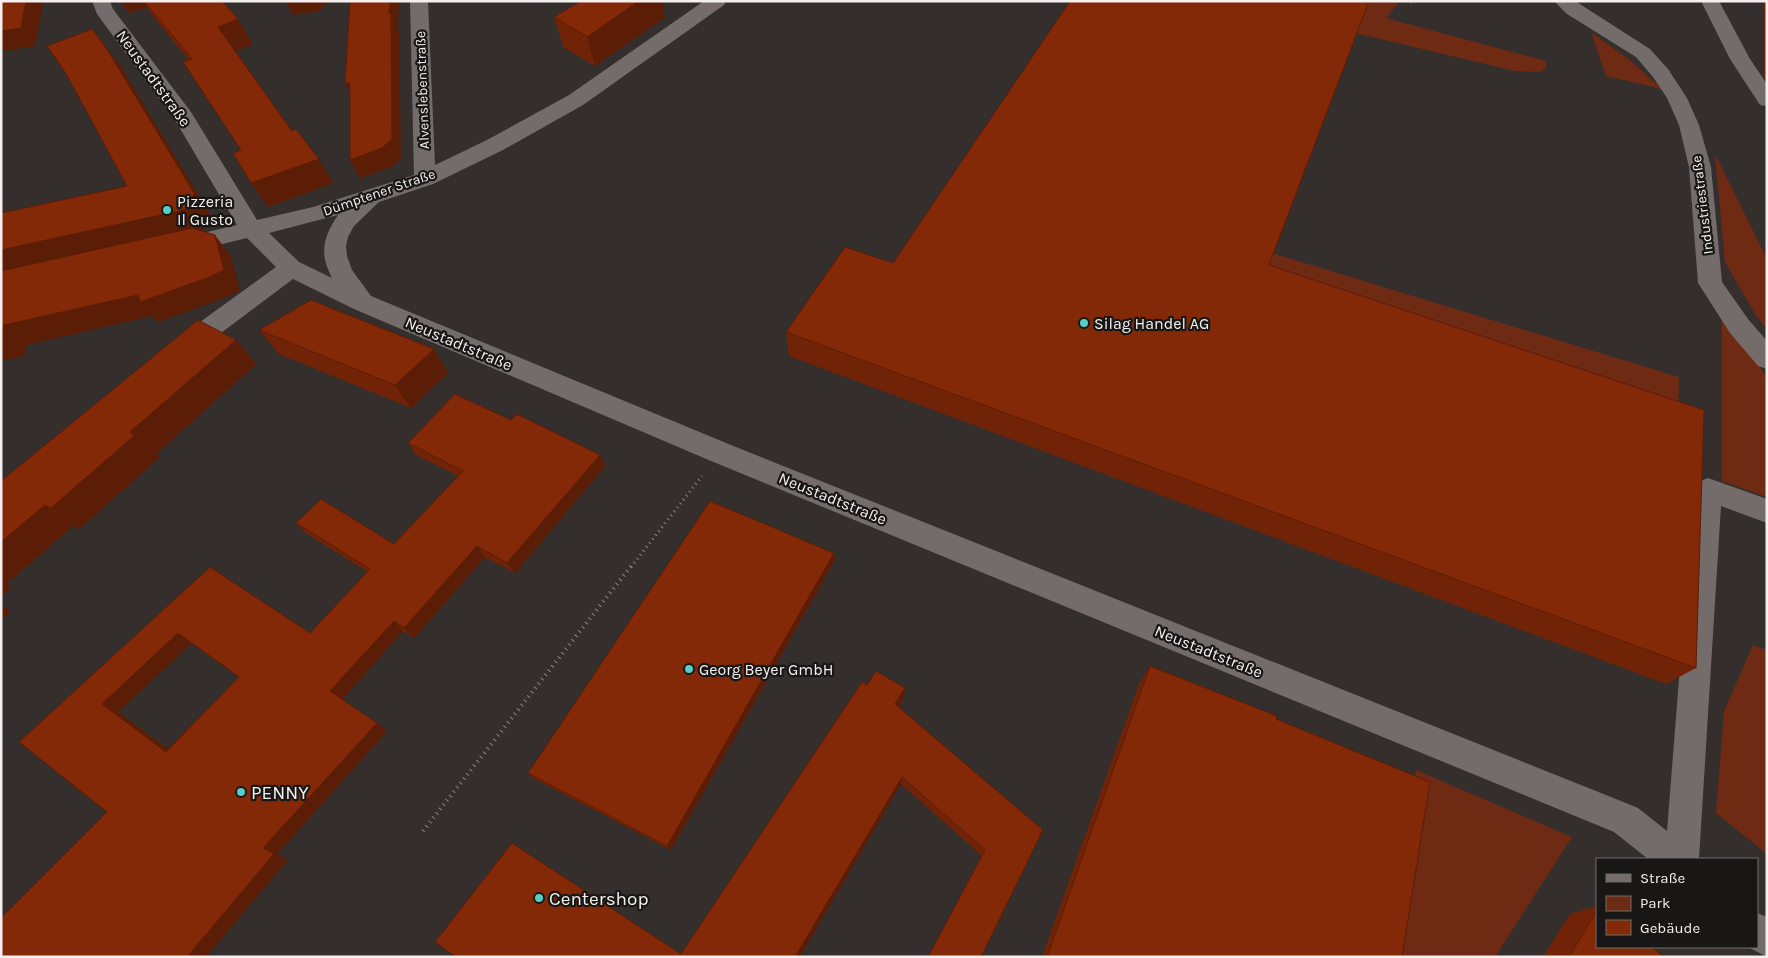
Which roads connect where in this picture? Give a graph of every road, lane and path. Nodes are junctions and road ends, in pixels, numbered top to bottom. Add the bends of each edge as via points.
1 (101, 1) edge
2 (419, 1) edge
3 (718, 1) edge
4 (1407, 1) edge
5 (1564, 1) edge
6 (1710, 1) edge
7 (1415, 3) dead end
8 (1767, 100) edge
9 (425, 179) junction
10 (377, 195) junction
11 (252, 230) junction
12 (165, 249) edge
13 (291, 268) junction
14 (363, 303) junction
15 (1767, 359) edge
16 (158, 368) edge
17 (721, 453) junction
18 (1767, 511) edge
19 (423, 831) dead end
20 (1674, 858) edge
21 (1682, 858) edge

1 - 11 street, Neustadtstraße via 104,10 184,117
2 - 9 street, Alvenslebenstraße
3 - 9 street, Dümptener Straße via 576,100
4 - 7 path
5 - 15 street, Industriestraße via 1643,53 1677,98 1690,125 1700,167 1710,283 1739,326
6 - 8 street via 1740,59
9 - 10 street, Dümptener Straße
10 - 11 street, Dümptener Straße
10 - 14 street via 355,210 340,227 335,240 334,254 338,267
11 - 12 street, Dümptener Straße
11 - 13 street, Neustadtstraße
13 - 14 street, Neustadtstraße
13 - 16 street
14 - 17 street, Neustadtstraße
17 - 19 path
17 - 20 street, Neustadtstraße via 1626,820
18 - 21 street via 1708,490

